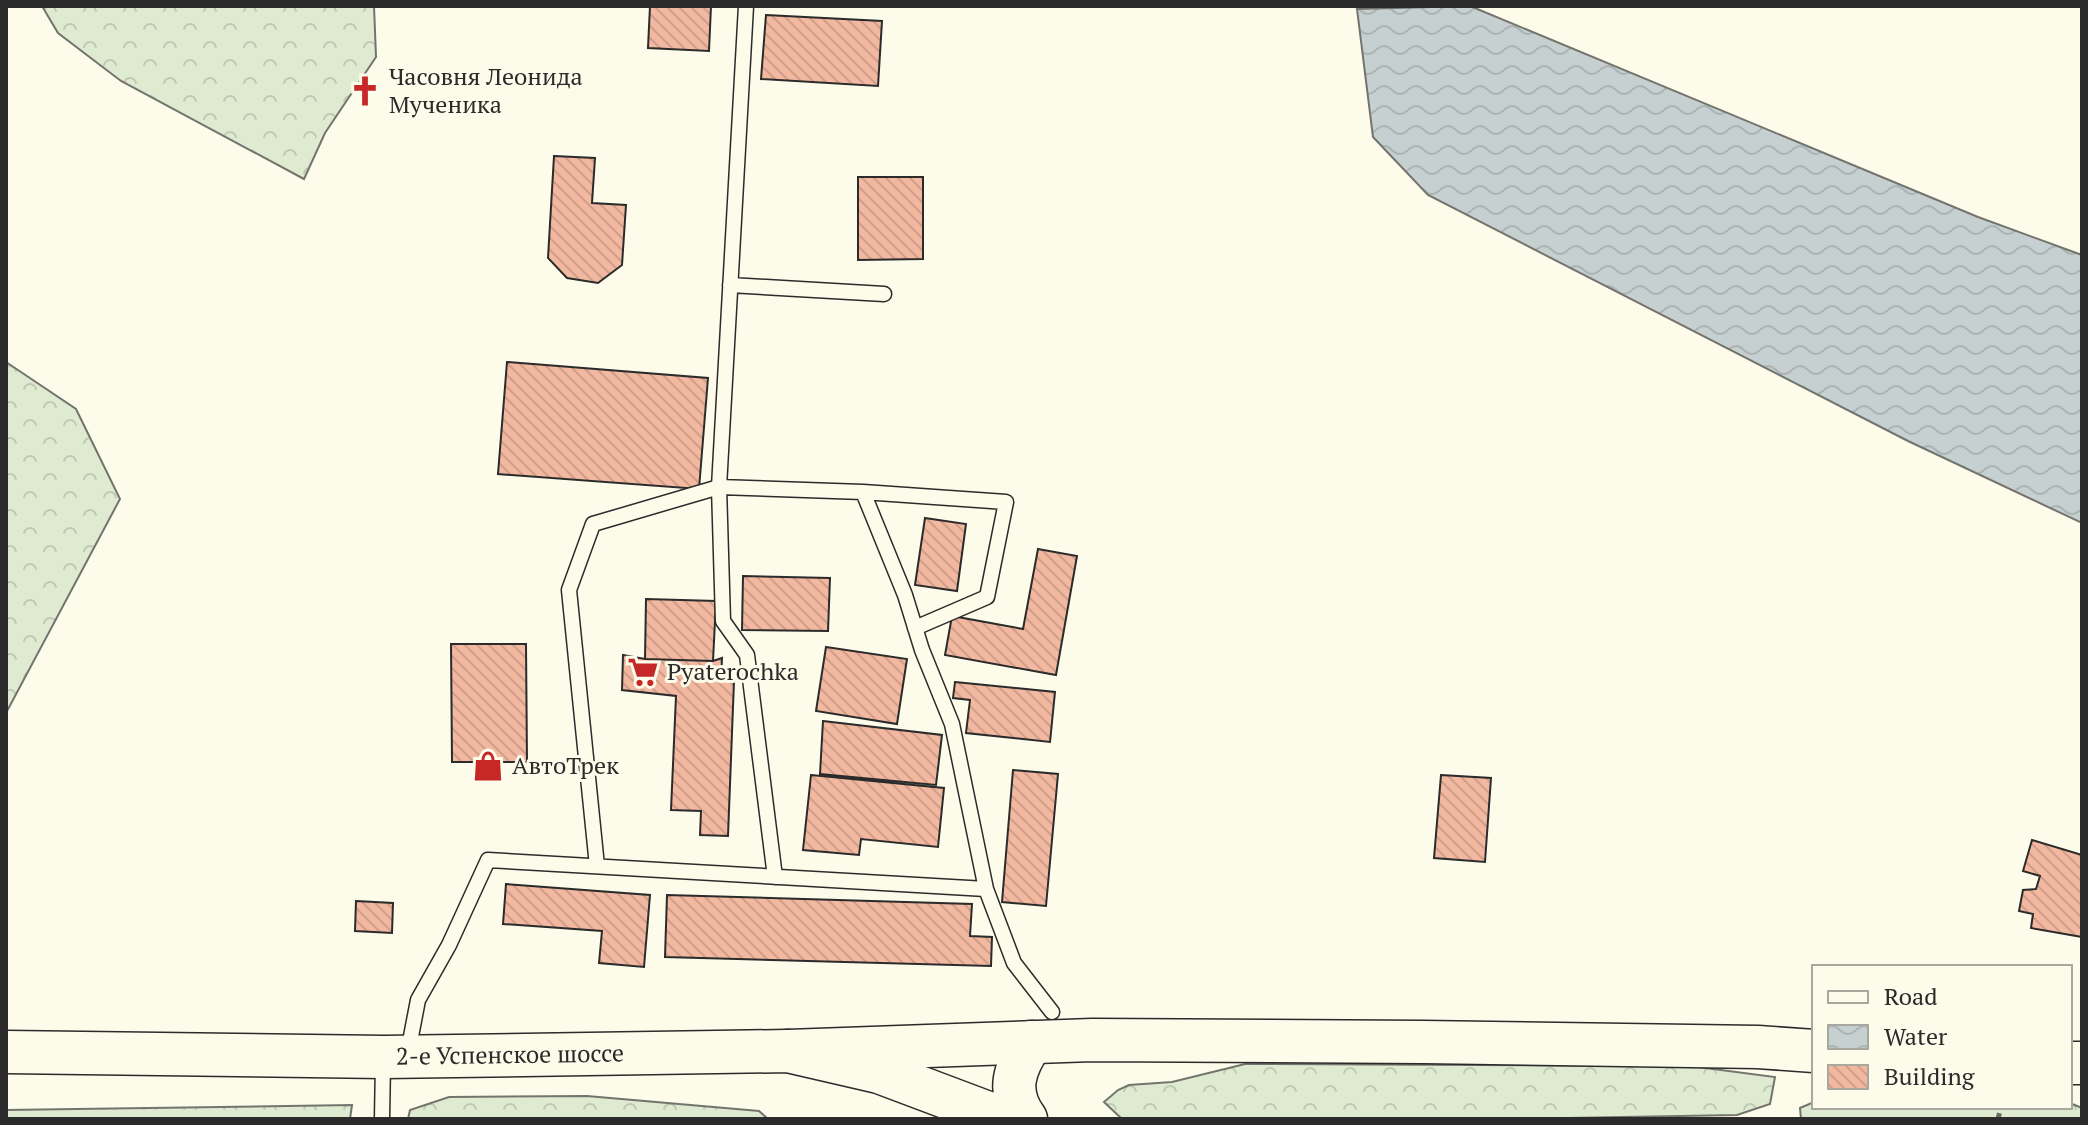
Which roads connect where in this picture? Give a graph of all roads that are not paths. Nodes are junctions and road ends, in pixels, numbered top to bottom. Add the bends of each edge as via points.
1 (746, 6) edge
2 (730, 285) junction
3 (884, 294) dead end
4 (719, 487) junction
5 (863, 492) junction
6 (915, 628) junction
7 (597, 866) junction
8 (775, 877) junction
9 (986, 889) junction
10 (1042, 1027) junction
11 (788, 1051) junction
12 (1812, 1051) edge
13 (6, 1052) edge
14 (395, 1057) junction
15 (382, 1119) edge
16 (1004, 1119) edge
17 (1026, 1119) edge

1 - 2 lane
2 - 3 lane
2 - 4 lane
4 - 5 lane
4 - 7 lane via 593,524 569,590
4 - 8 lane via 723,621 747,655
5 - 6 lane
5 - 6 lane via 1006,502 987,597
6 - 9 lane via 952,724
7 - 8 lane
7 - 14 lane via 488,860
8 - 9 lane
9 - 10 lane
10 - 11 street
10 - 12 street via 1092,1040
10 - 17 street via 1013,1082 1017,1106
11 - 14 street, 2-е Успенское шоссе
11 - 16 street, 2-е Успенское шоссе via 879,1072
13 - 14 street, 2-е Успенское шоссе
14 - 15 lane

